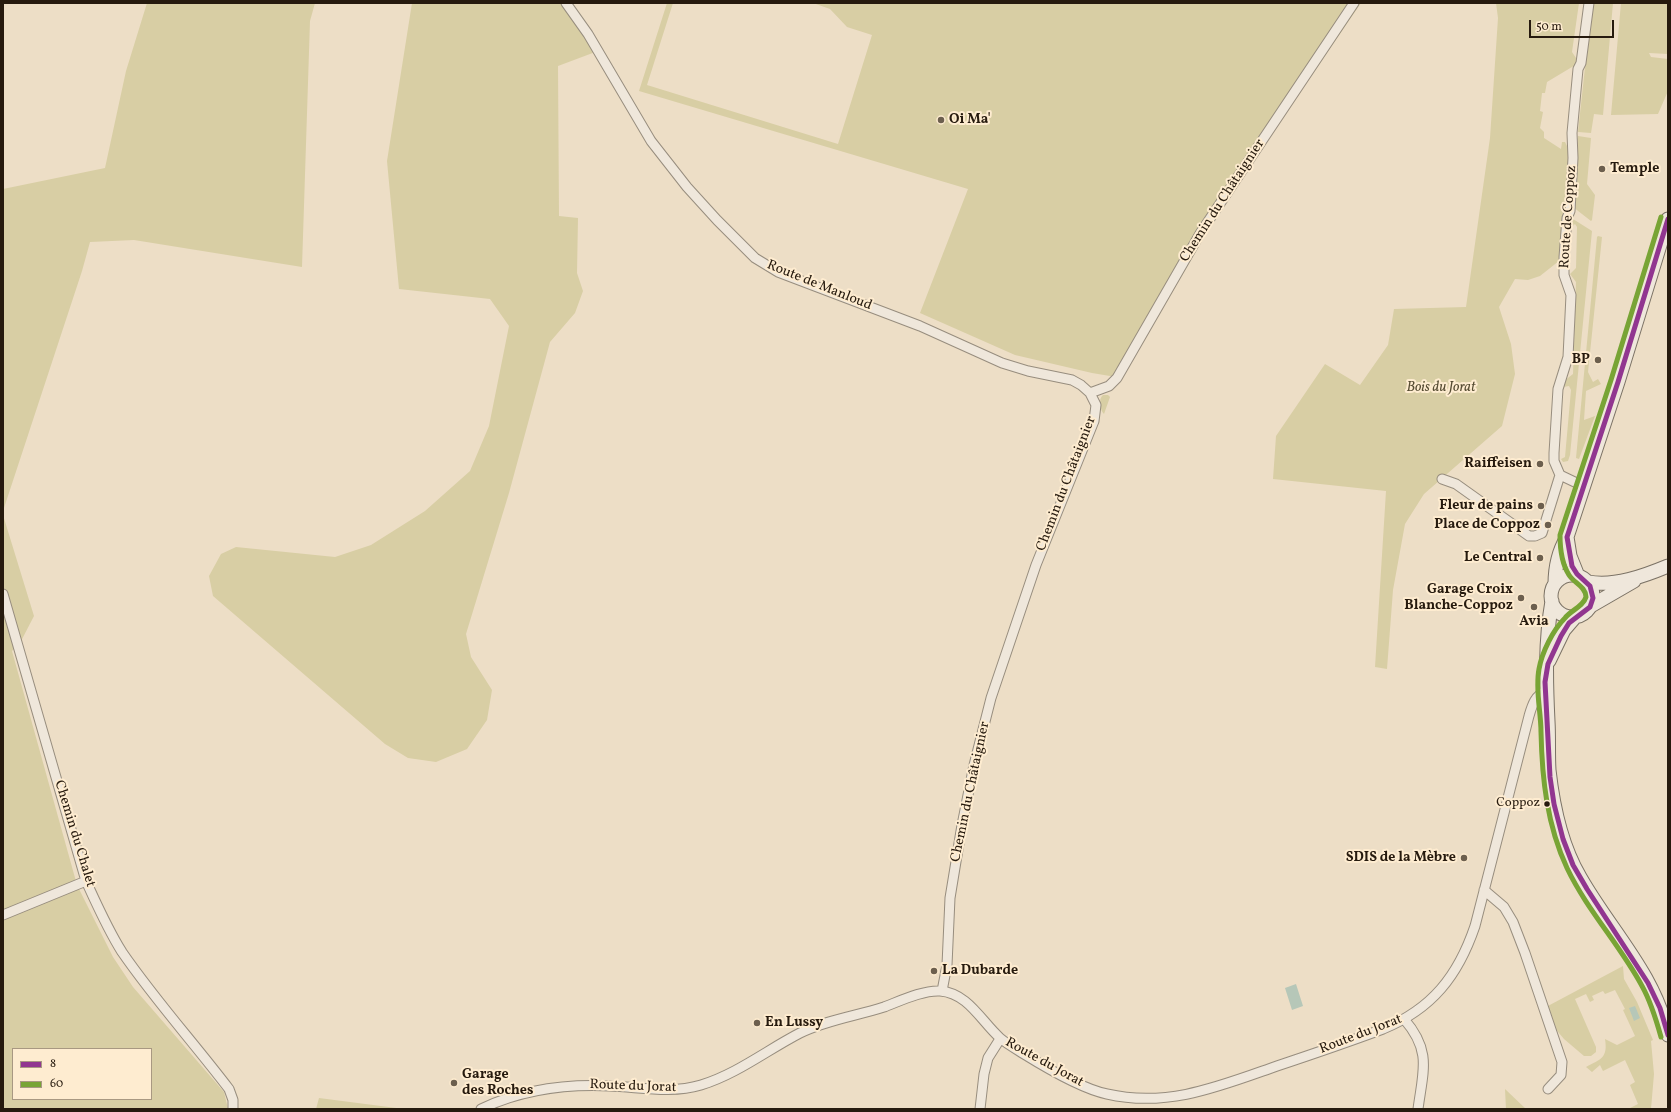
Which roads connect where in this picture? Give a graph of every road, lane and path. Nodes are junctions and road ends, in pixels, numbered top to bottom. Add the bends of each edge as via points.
1 (566, 3) edge
2 (1354, 3) edge
3 (1589, 3) edge
4 (1668, 219) edge
5 (1090, 393) junction
6 (1560, 475) junction
7 (1442, 479) dead end
8 (1583, 486) junction
9 (1567, 537) junction
10 (1668, 566) edge
11 (1645, 575) junction
12 (1583, 579) junction
13 (1555, 584) junction
14 (3, 594) edge
15 (1552, 601) junction
16 (1589, 607) junction
17 (1576, 616) junction
18 (1546, 669) junction
19 (1546, 691) junction
20 (86, 881) junction
21 (1484, 890) junction
22 (3, 915) edge
23 (942, 991) junction
24 (1404, 1020) junction
25 (1668, 1035) edge
26 (1000, 1039) junction
27 (1548, 1089) dead end
28 (233, 1109) edge
29 (481, 1109) edge
30 (980, 1109) edge
31 (1418, 1109) edge

1 - 5 street, Route de Manloud via 588,34 651,141 702,204 755,258 778,272 920,326 1002,362 1028,371 1072,380
2 - 5 street, Chemin du Châtaignier via 1201,232 1117,378 1109,386
3 - 6 street, Route de Coppoz via 1581,63 1577,72 1570,211 1565,238 1564,275 1571,295 1568,357 1558,389 1554,461
4 - 8 main road
5 - 23 street, Chemin du Châtaignier via 1096,405 1094,421 1036,565 991,698 974,765 950,898 947,966
6 - 7 street via 1542,533 1535,536 1529,536 1456,484
6 - 8 street
8 - 9 main road
9 - 12 main road via 1570,556
9 - 13 main road via 1558,556
10 - 11 main road
11 - 12 main road via 1607,584
11 - 16 main road
12 - 13 main road via 1565,576
12 - 16 main road via 1592,592
13 - 15 main road via 1552,589
14 - 20 street, Chemin du Chalet
15 - 17 main road via 1560,612
15 - 18 main road
16 - 17 main road
17 - 18 main road via 1559,638
18 - 19 main road
19 - 21 street, Route du Jorat via 1539,694 1529,716
19 - 25 main road via 1549,770 1563,840 1579,877 1646,979 1663,1016
20 - 22 street
20 - 28 street, Chemin du Chalet via 122,951 160,1005 229,1089
21 - 24 street, Route du Jorat via 1471,937 1458,967 1431,1000
21 - 27 street via 1504,907 1513,922 1560,1055 1561,1075
23 - 26 street, Route du Jorat via 958,997 969,1005
23 - 29 street, Route du Jorat via 924,993 815,1027 728,1074 692,1087 656,1090 593,1085 556,1088 494,1102
24 - 26 street, Route du Jorat via 1227,1084 1190,1095 1162,1098 1135,1098 1092,1090
24 - 31 street via 1422,1047 1424,1066
26 - 30 street via 988,1058

